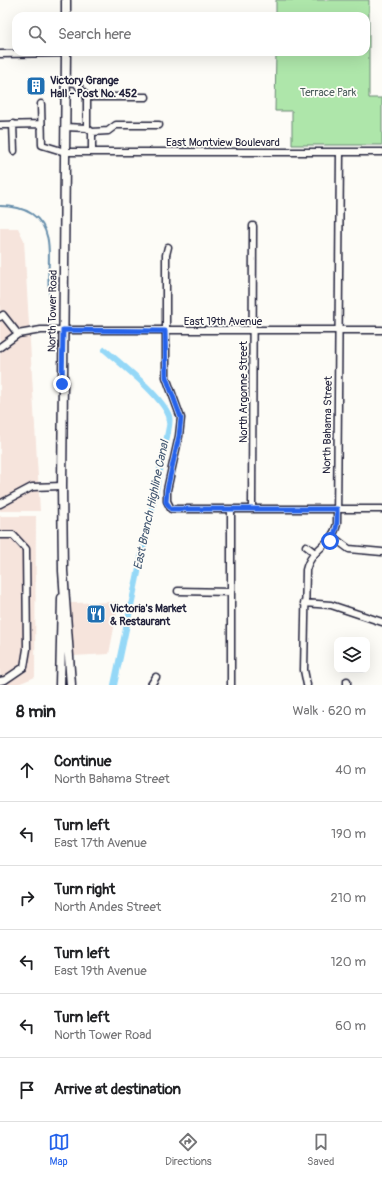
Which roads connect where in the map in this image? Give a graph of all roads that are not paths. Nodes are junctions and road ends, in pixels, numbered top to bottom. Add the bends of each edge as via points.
1 (66, 0) edge
2 (66, 12) edge
3 (0, 54) edge
4 (12, 54) edge
5 (66, 56) edge
6 (65, 82) junction
7 (87, 97) junction
8 (146, 97) dead end
9 (41, 104) dead end
10 (13, 124) junction
11 (41, 124) junction
12 (0, 125) edge
13 (159, 125) dead end
14 (65, 127) junction
15 (90, 130) junction
16 (14, 151) dead end
17 (65, 152) junction
18 (92, 152) junction
19 (340, 152) junction
20 (382, 152) edge
21 (253, 226) dead end
22 (168, 247) dead end
23 (0, 317) edge
24 (63, 330) junction
25 (252, 330) junction
26 (338, 330) junction
27 (382, 330) edge
28 (165, 331) junction
29 (18, 334) junction
30 (0, 346) edge
31 (62, 486) junction
32 (0, 504) edge
33 (231, 509) junction
34 (252, 509) junction
35 (337, 509) junction
36 (382, 509) edge
37 (0, 535) edge
38 (332, 537) junction
39 (306, 546) dead end
40 (382, 552) edge
41 (314, 553) junction
42 (63, 571) junction
43 (178, 591) dead end
44 (231, 592) junction
45 (304, 603) junction
46 (382, 622) edge
47 (156, 677) dead end
48 (0, 681) edge
49 (60, 685) edge
50 (71, 685) edge
51 (151, 685) edge
52 (231, 685) edge
53 (307, 685) edge

1 - 2 main road
3 - 4 street
5 - 6 main road, North Tower Road
6 - 7 street via 76,83
6 - 14 main road, North Tower Road
7 - 8 street
7 - 15 street
9 - 11 street
10 - 11 street
10 - 12 street
10 - 16 street
11 - 17 street, East Montview Boulevard via 42,145
13 - 15 street via 116,125 108,131
14 - 15 street
14 - 17 main road, North Tower Road
15 - 18 street
17 - 18 street, East Montview Boulevard
17 - 24 main road, North Tower Road
18 - 19 street, East Montview Boulevard
19 - 20 street, East Montview Boulevard
19 - 26 street, North Bahama Street
21 - 25 street, North Argonne Street
22 - 28 street
23 - 29 street via 3,315
24 - 28 street, East 19th Avenue
24 - 29 street, East 19th Avenue
24 - 31 main road, North Tower Road
25 - 26 street, East 19th Avenue
25 - 28 street, East 19th Avenue
25 - 34 street, North Argonne Street
26 - 27 street, East 19th Avenue
26 - 35 street, North Bahama Street
28 - 33 street via 166,377 181,418 166,502 171,509
29 - 30 street
31 - 32 street via 32,487
31 - 42 main road, North Tower Road
33 - 34 street
33 - 44 street
34 - 35 street
35 - 36 street
35 - 38 street, North Bahama Street via 337,524
37 - 48 street via 13,535 26,549 27,634 24,667
38 - 40 street via 349,549
38 - 41 street
39 - 41 street
41 - 45 street via 306,570
42 - 49 main road, North Tower Road
42 - 50 main road, North Tower Road
43 - 44 street
44 - 52 street
45 - 46 street via 331,605
45 - 53 street via 304,670
47 - 51 street

